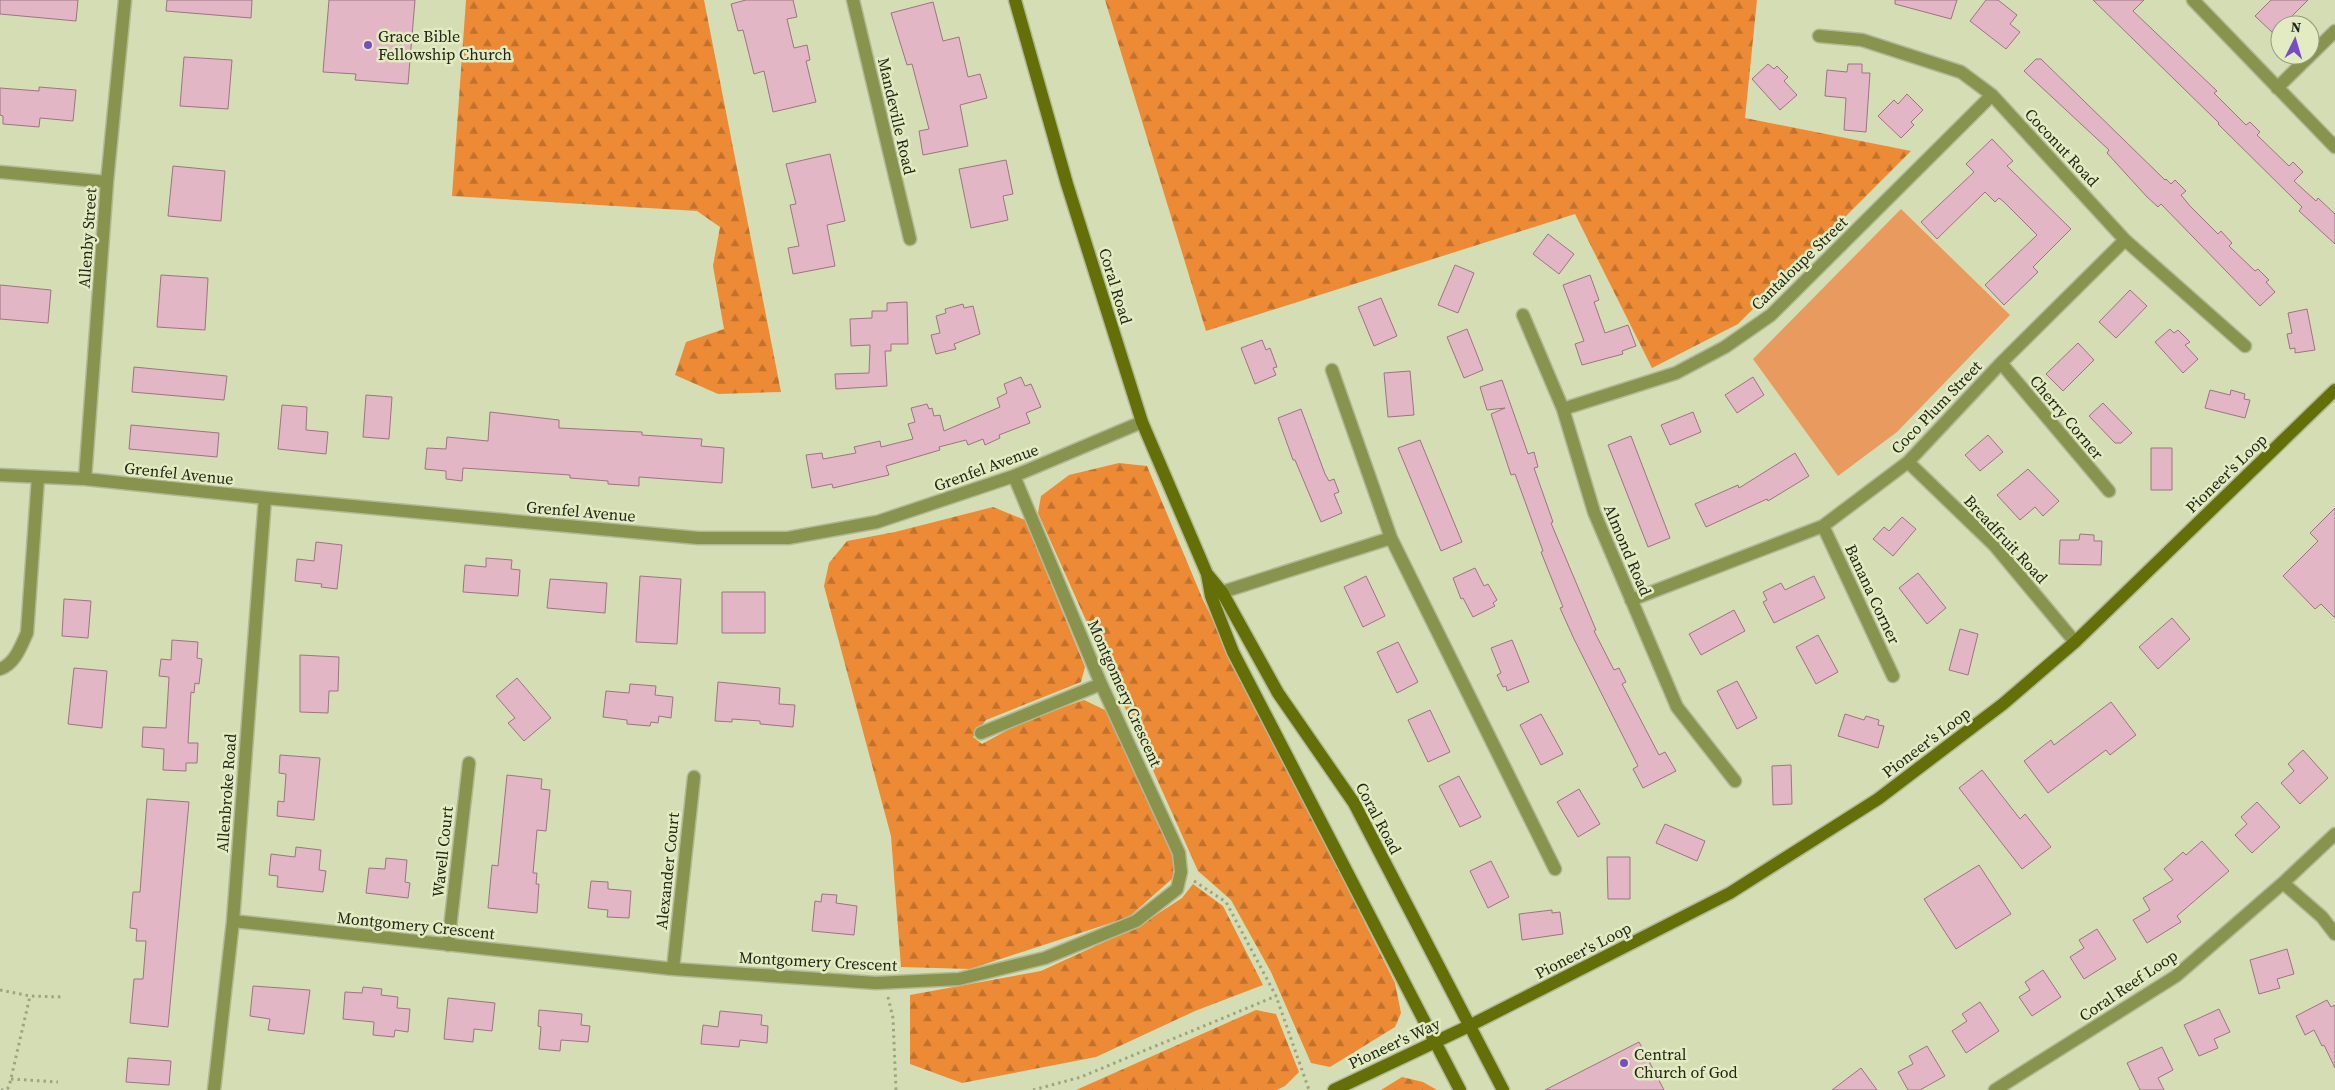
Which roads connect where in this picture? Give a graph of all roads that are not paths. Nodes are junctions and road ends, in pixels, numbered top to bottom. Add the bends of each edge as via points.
1 (124, 0) edge
2 (853, 0) edge
3 (1015, 0) edge
4 (2193, 0) edge
5 (2335, 31) edge
6 (1819, 36) dead end
7 (2277, 88) junction
8 (1992, 95) junction
9 (2335, 147) edge
10 (0, 172) edge
11 (107, 182) junction
12 (910, 239) dead end
13 (2126, 240) junction
14 (1523, 315) dead end
15 (2245, 346) dead end
16 (2001, 363) junction
17 (1332, 370) dead end
18 (2335, 390) edge
19 (1563, 409) junction
20 (1142, 422) junction
21 (1908, 462) junction
22 (0, 475) edge
23 (1014, 476) junction
24 (38, 478) junction
25 (85, 479) junction
26 (2109, 492) dead end
27 (265, 498) junction
28 (1823, 526) junction
29 (1391, 538) junction
30 (1216, 594) junction
31 (1632, 600) junction
32 (2075, 642) junction
33 (0, 668) edge
34 (1893, 676) dead end
35 (1101, 684) junction
36 (981, 733) dead end
37 (469, 763) dead end
38 (694, 778) dead end
39 (1735, 781) dead end
40 (2335, 834) edge
41 (1555, 869) dead end
42 (2283, 883) junction
43 (232, 921) junction
44 (2335, 934) edge
45 (448, 945) junction
46 (673, 969) junction
47 (1468, 1026) junction
48 (1436, 1042) junction
49 (214, 1090) edge
50 (1334, 1090) edge
51 (1460, 1090) edge
52 (1503, 1090) edge
53 (1995, 1090) edge

1 - 11 street, Allenby Street
2 - 12 street, Mandeville Road
3 - 20 main road, Coral Road via 1067,184
4 - 7 street
5 - 7 street
6 - 8 street, Coconut Road via 1862,40 1943,65 1961,72
7 - 9 street
8 - 13 street, Coconut Road
8 - 19 street, Cantaloupe Street via 1771,315 1725,347 1676,373
10 - 11 street
11 - 25 street, Allenby Street
13 - 15 street, Coconut Road
13 - 16 street, Coco Plum Street
14 - 19 street, Almond Road
16 - 21 street, Coco Plum Street
16 - 26 street, Cherry Corner
17 - 29 street
18 - 32 main road, Pioneer's Loop
19 - 31 street, Almond Road via 1587,492
20 - 23 street, Grenfel Avenue
20 - 30 main road, Coral Road
21 - 28 street, Coco Plum Street
21 - 32 street, Breadfruit Road via 1994,545
22 - 24 street, Grenfel Avenue
23 - 27 street, Grenfel Avenue via 877,522 788,538 698,538
23 - 35 street, Montgomery Crescent
24 - 25 street, Grenfel Avenue
24 - 33 street via 27,633 18,653 6,667
25 - 27 street, Grenfel Avenue
27 - 43 street, Allenbroke Road
28 - 31 street, Coco Plum Street
28 - 34 street, Banana Corner
29 - 30 street
29 - 41 street
30 - 47 main road, Coral Road via 1278,693 1354,803
30 - 48 main road, Coral Road via 1233,652
31 - 39 street, Almond Road via 1677,707
32 - 47 main road, Pioneer's Loop via 1929,762 1804,847 1730,893
35 - 36 street
35 - 46 street, Montgomery Crescent via 1179,853 1181,872 1177,888 1136,921 1045,958 959,979 876,983
37 - 45 street, Wavell Court
38 - 46 street, Alexander Court
40 - 42 street, Coral Reef Loop
42 - 44 street
42 - 53 street, Coral Reef Loop via 2176,976
43 - 45 street, Montgomery Crescent
43 - 49 street, Allenbroke Road
45 - 46 street, Montgomery Crescent
47 - 48 main road, Pioneer's Way
47 - 52 main road, Coral Road
48 - 50 main road, Pioneer's Way
48 - 51 main road, Coral Road

